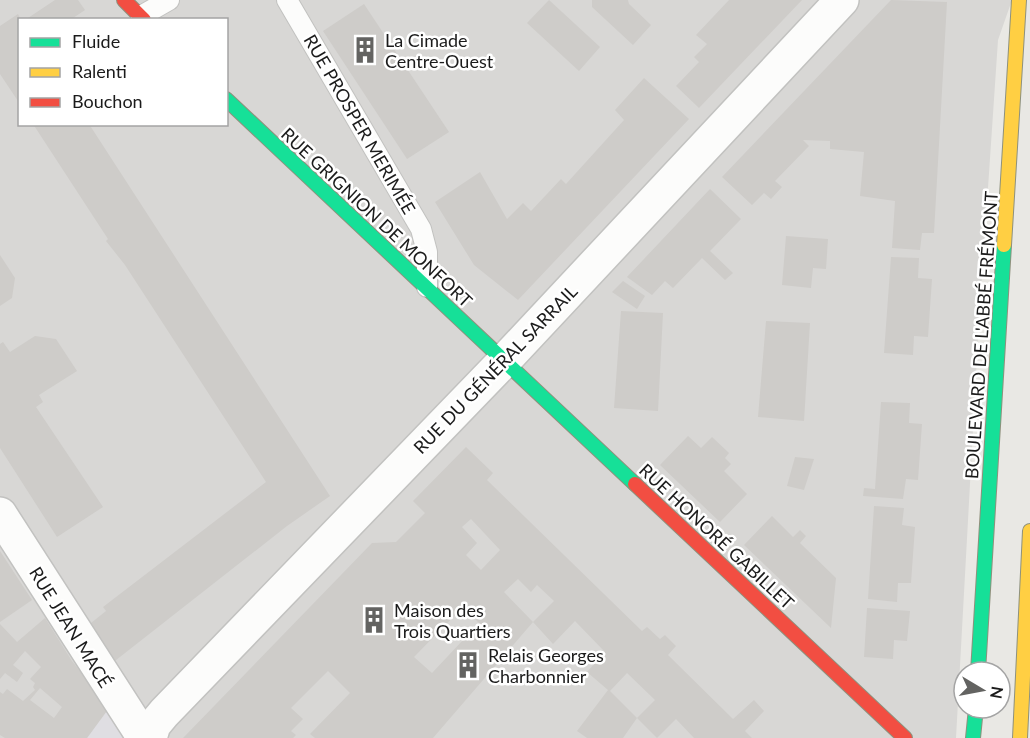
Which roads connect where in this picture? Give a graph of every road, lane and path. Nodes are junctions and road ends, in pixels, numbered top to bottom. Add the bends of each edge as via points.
1 (124, 0) edge
2 (169, 0) edge
3 (287, 0) edge
4 (842, 0) edge
5 (1019, 0) edge
6 (143, 18) edge
7 (228, 101) edge
8 (427, 287) junction
9 (505, 360) junction
10 (0, 514) edge
11 (1030, 531) edge
12 (979, 660) edge
13 (975, 720) edge
14 (144, 738) edge
15 (150, 738) edge
16 (905, 738) edge
17 (974, 738) edge
18 (1020, 738) edge

1 - 6 street
2 - 6 lane
3 - 8 lane, RUE PROSPER MERIMÉE via 421,229 427,252
4 - 9 street, RUE DU GÉNÉRAL SARRAIL
5 - 12 street, BOULEVARD DE L'ABBÉ FRÉMONT
7 - 8 street, RUE GRIGNION DE MONFORT
8 - 9 street, RUE GRIGNION DE MONFORT
9 - 15 street, RUE DU GÉNÉRAL SARRAIL via 164,713 154,724
9 - 16 street, RUE HONORÉ GABILLET
10 - 14 street, RUE JEAN MACÉ
11 - 18 street
13 - 17 street

